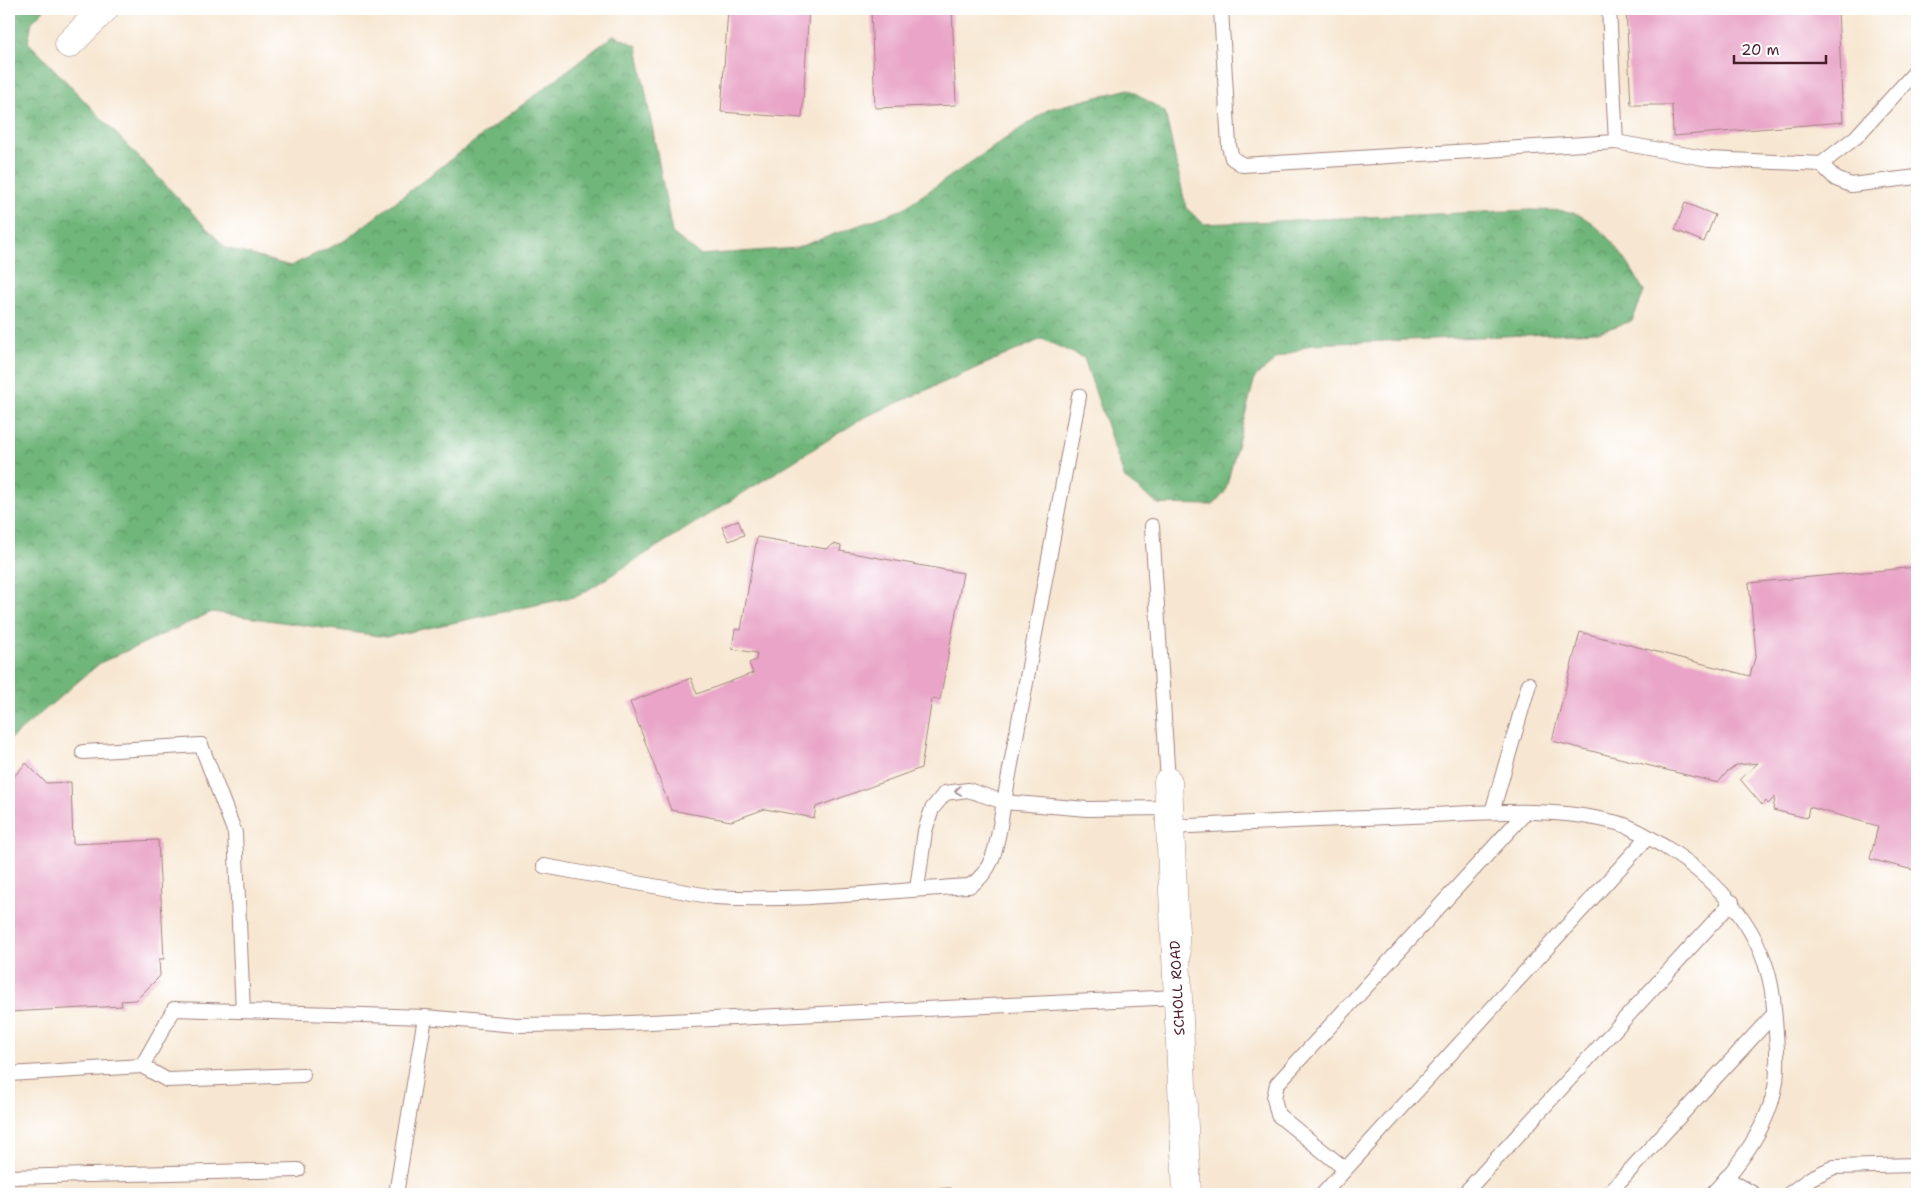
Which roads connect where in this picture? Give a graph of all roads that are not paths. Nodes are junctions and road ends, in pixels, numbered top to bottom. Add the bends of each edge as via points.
1 (104, 9) edge
2 (1221, 9) edge
3 (1609, 9) edge
4 (69, 44) dead end
5 (1917, 70) edge
6 (1616, 142) junction
7 (1821, 164) junction
8 (1917, 177) edge
9 (1079, 396) dead end
10 (1152, 526) dead end
11 (1529, 684) dead end
12 (83, 752) dead end
13 (1004, 802) junction
14 (1169, 806) junction
15 (1492, 812) junction
16 (1526, 812) junction
17 (1648, 837) junction
18 (544, 866) dead end
19 (917, 889) junction
20 (1732, 902) junction
21 (1177, 997) junction
22 (243, 1010) junction
23 (1774, 1014) junction
24 (425, 1017) junction
25 (142, 1066) junction
26 (9, 1074) edge
27 (303, 1075) dead end
28 (1917, 1165) edge
29 (1345, 1169) junction
30 (298, 1170) dead end
31 (9, 1177) edge
32 (1726, 1178) junction
33 (396, 1194) edge
34 (1187, 1194) edge
35 (1323, 1194) edge
36 (1464, 1194) edge
37 (1608, 1194) edge
38 (1712, 1194) edge
39 (1754, 1194) edge
40 (1789, 1194) edge

1 - 4 street
2 - 6 lane via 1229,146 1232,158 1243,165
3 - 6 lane
5 - 7 lane via 1856,137
6 - 7 lane via 1709,159
7 - 8 lane via 1836,179 1851,185
9 - 13 lane
10 - 14 lane
11 - 15 lane
12 - 22 lane via 202,745 235,833
13 - 14 lane via 1087,809
13 - 19 lane via 992,862 982,879 969,886
13 -> 19 lane via 968,790 945,793 932,808 925,831
14 - 15 lane
14 - 21 street, SCHOLL ROAD
15 - 16 lane
16 - 17 lane via 1598,819 1624,825
16 - 29 lane via 1277,1084 1274,1098 1278,1115
17 - 20 lane via 1681,857
17 - 29 lane
18 - 19 lane via 714,897
20 - 23 lane via 1762,954 1772,990
20 - 36 lane
21 - 24 lane via 608,1024 516,1024
21 - 34 street, SCHOLL ROAD
22 - 24 lane
22 - 25 lane via 174,1009
23 - 32 lane via 1778,1069 1771,1102 1758,1132
23 - 37 lane
24 - 33 lane
25 - 26 lane
25 - 27 lane via 167,1080
28 - 40 lane via 1834,1167
29 - 35 lane
30 - 31 lane
32 - 38 lane
32 - 39 lane

